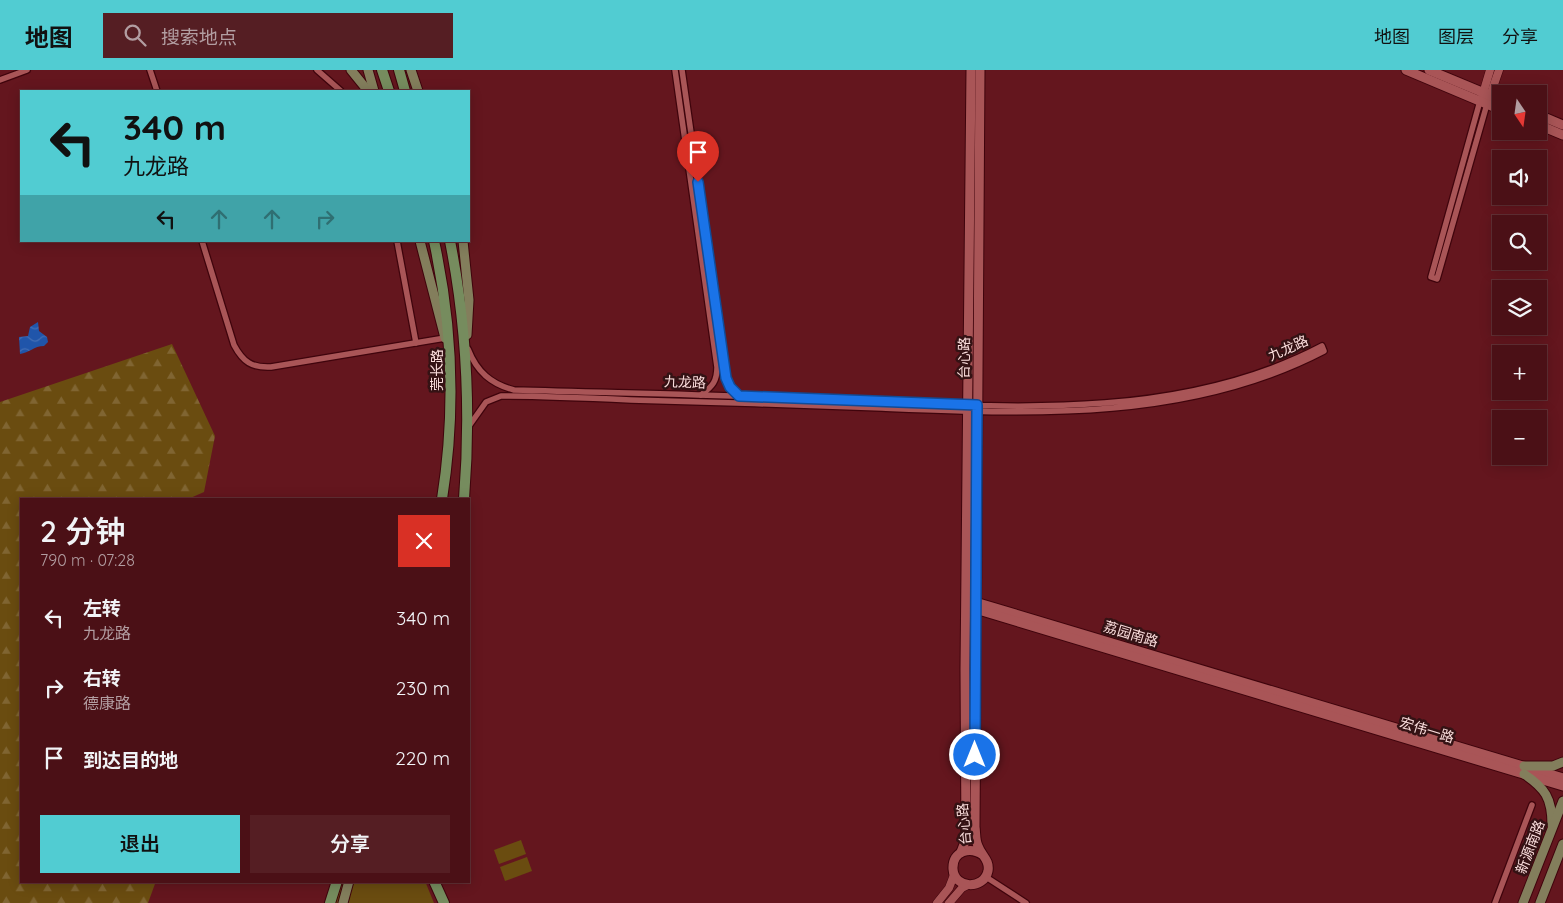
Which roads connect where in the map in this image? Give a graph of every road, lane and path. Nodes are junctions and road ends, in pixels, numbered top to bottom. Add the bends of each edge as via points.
1 (27, 70) edge
2 (150, 70) edge
3 (316, 70) edge
4 (351, 70) edge
5 (368, 70) edge
6 (382, 70) edge
7 (399, 70) edge
8 (411, 70) edge
9 (418, 70) edge
10 (674, 70) edge
11 (682, 70) edge
12 (971, 70) edge
13 (980, 70) edge
14 (1406, 70) edge
15 (1429, 70) edge
16 (1490, 70) edge
17 (1499, 70) edge
18 (0, 80) edge
19 (157, 90) edge
20 (339, 90) edge
21 (367, 90) edge
22 (374, 90) edge
23 (389, 90) edge
24 (405, 90) edge
25 (419, 90) edge
26 (419, 90) edge
27 (1485, 98) junction
28 (1492, 99) edge
29 (1492, 103) edge
30 (1548, 119) edge
31 (1563, 125) edge
32 (1548, 129) edge
33 (1563, 135) edge
34 (202, 242) edge
35 (397, 242) edge
36 (420, 242) edge
37 (434, 242) edge
38 (450, 242) edge
39 (463, 242) edge
40 (1434, 278) dead end
41 (445, 338) junction
42 (416, 343) junction
43 (466, 345) junction
44 (452, 362) junction
45 (701, 395) junction
46 (739, 396) junction
47 (973, 408) junction
48 (469, 426) junction
49 (442, 498) edge
50 (464, 498) edge
51 (971, 604) junction
52 (1285, 698) joint
53 (1563, 762) edge
54 (1524, 770) junction
55 (1563, 778) edge
56 (1563, 786) edge
57 (1563, 801) edge
58 (1532, 805) dead end
59 (1551, 831) junction
60 (1563, 844) edge
61 (961, 852) junction
62 (983, 855) junction
63 (954, 875) junction
64 (986, 877) junction
65 (336, 883) edge
66 (348, 883) edge
67 (434, 883) edge
68 (435, 883) edge
69 (968, 885) junction
70 (330, 903) edge
71 (343, 903) edge
72 (437, 903) edge
73 (444, 903) edge
74 (937, 903) edge
75 (949, 903) edge
76 (1026, 903) edge
77 (1495, 903) edge
78 (1523, 903) edge
79 (1540, 903) edge

1 - 18 street
2 - 19 street
3 - 20 street
4 - 21 main road
5 - 22 main road
6 - 23 highway
7 - 24 highway
8 - 25 main road
9 - 26 main road
10 - 45 street via 717,366 717,380
11 - 46 street via 726,378
12 - 47 main road, 台心路
13 - 47 main road, 台心路
14 - 27 main road
15 - 27 main road
16 - 27 street
17 - 27 street
27 - 28 main road
27 - 29 main road
27 - 40 street
30 - 31 main road
32 - 33 main road
34 - 42 street via 234,346 250,365 271,367
35 - 42 street
36 - 41 main road
37 - 44 highway, 莞长路 via 447,305
38 - 43 highway via 462,302
39 - 43 main road via 469,300
41 - 42 street
41 - 44 main road
43 - 45 street, 九龙路 via 487,379 514,390
43 - 48 highway
44 - 49 highway, 莞长路
45 - 46 street, 九龙路
46 - 47 street, 九龙路
47 - 47 street, 九龙路 via 1083,411 1163,402 1247,384 1324,351 1322,346 1244,379 1131,400
47 - 48 street, 九龙路 via 501,396 486,402
47 - 51 main road, 台心路
48 - 50 highway
51 - 52 main road, 荔园南路
51 - 61 main road, 台心路 via 966,839
51 - 62 main road, 台心路 via 975,827
52 - 54 main road, 宏伟一路
53 - 54 main road
54 - 55 main road, 宏伟一路
54 - 56 main road, 宏伟一路
54 - 59 main road via 1545,791 1552,814
57 - 59 main road, 新源南路
58 - 77 street
59 - 78 main road, 新源南路
60 - 79 main road
61 - 62 main road via 973,850
61 - 63 main road via 954,861
62 - 64 main road via 988,865
63 - 69 main road
63 - 74 street
64 - 69 main road via 977,884
64 - 76 street
65 - 70 highway
66 - 71 main road
67 - 72 highway
68 - 73 highway
69 - 75 street

